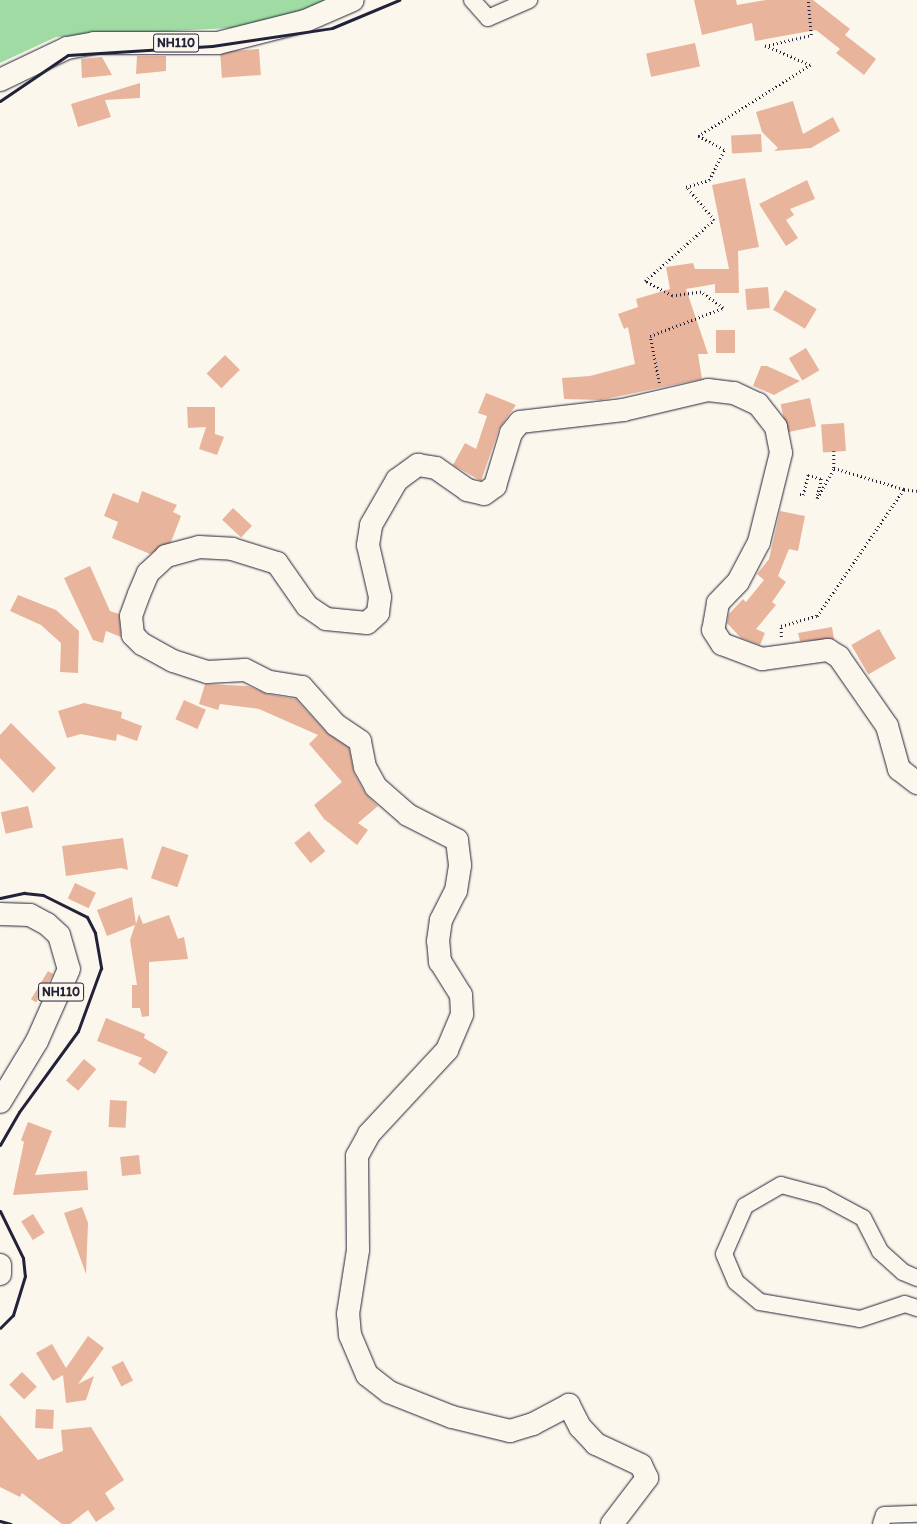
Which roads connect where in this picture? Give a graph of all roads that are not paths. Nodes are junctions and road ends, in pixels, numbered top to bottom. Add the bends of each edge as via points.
1 (353, 0) edge
2 (472, 0) edge
3 (529, 0) edge
4 (0, 80) edge
5 (917, 782) edge
6 (0, 914) edge
7 (0, 1102) edge
8 (0, 1265) edge
9 (0, 1274) edge
10 (917, 1278) edge
11 (917, 1308) edge
12 (917, 1514) edge
13 (612, 1524) edge
14 (880, 1524) edge

1 - 4 main road, NH110 via 291,25 218,43 94,43 68,48
2 - 3 street via 488,18
5 - 13 main road via 899,769 887,726 839,657 828,650 762,658 741,654 722,644 713,630 718,603 738,582 758,542 781,453 776,426 758,404 734,393 708,390 623,410 520,422 511,433 495,486 484,494 467,490 436,468 418,465 397,480 371,525 368,545 380,597 378,613 367,624 326,619 307,606 277,563 232,549 199,547 166,556 148,574 131,616 133,635 173,661 207,672 245,670 269,682 302,687 336,725 360,741 365,766 376,787 408,815 457,840 460,865 456,891 441,920 438,941 440,962 461,995 462,1014 447,1050 369,1134 357,1156 358,1250 348,1314 350,1334 367,1375 389,1392 452,1417 510,1431 532,1424 569,1405 580,1427 596,1444 641,1465 647,1478
6 - 7 main road, NH110 via 30,915 47,924 59,935 69,969 37,1041
8 - 9 main road
10 - 11 street via 903,1272 880,1251 863,1218 822,1196 781,1184 745,1206 724,1254 736,1282 760,1302 860,1319 906,1304
12 - 14 street via 884,1515

